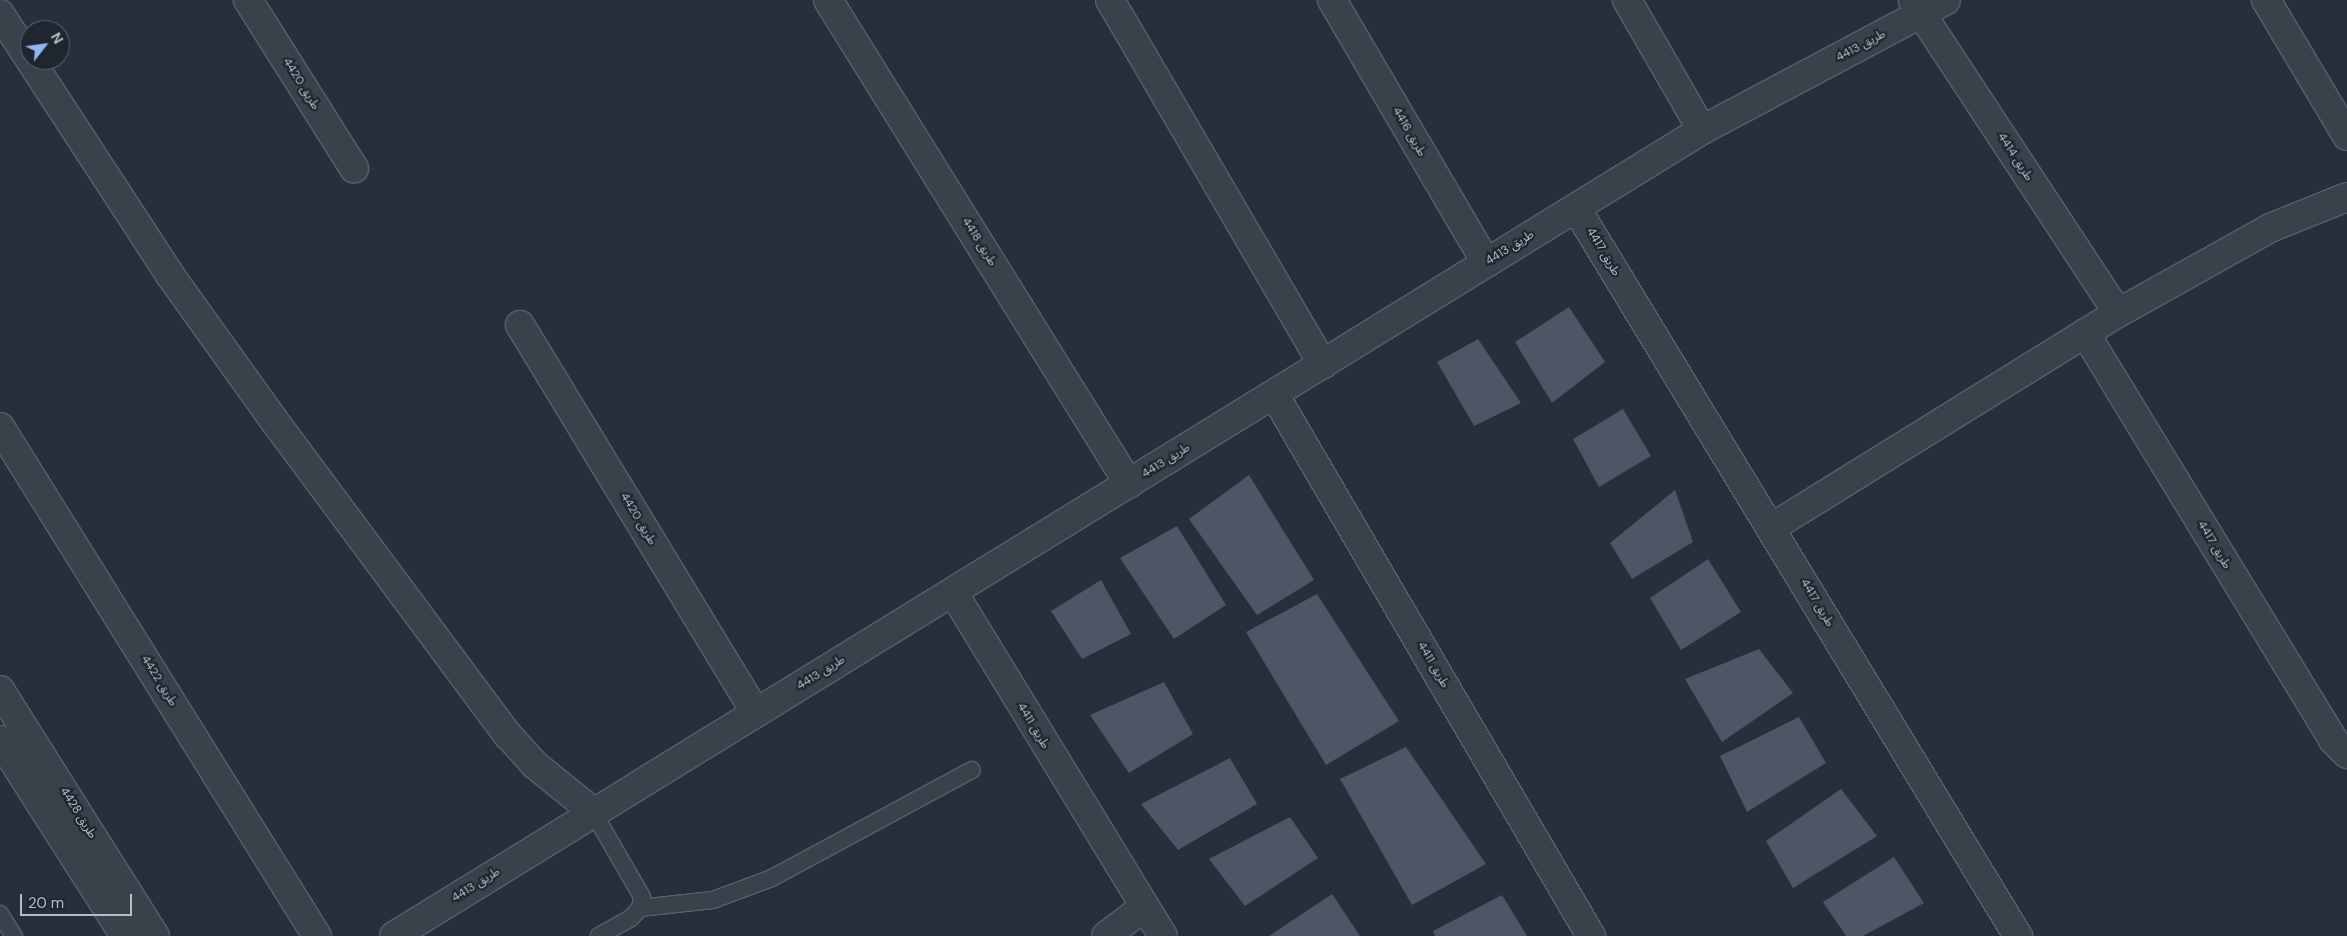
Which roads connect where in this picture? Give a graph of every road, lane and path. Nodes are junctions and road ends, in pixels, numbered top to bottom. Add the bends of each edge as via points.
1 (248, 0) edge
2 (828, 0) edge
3 (1110, 0) edge
4 (1332, 0) edge
5 (1627, 0) edge
6 (1946, 0) edge
7 (2266, 0) edge
8 (1917, 7) edge
9 (0, 14) edge
10 (1702, 130) junction
11 (2347, 136) edge
12 (354, 168) dead end
13 (2347, 197) edge
14 (1576, 208) junction
15 (1486, 263) junction
16 (2118, 313) junction
17 (520, 325) dead end
18 (2085, 332) junction
19 (1323, 364) junction
20 (1274, 394) junction
21 (0, 427) edge
22 (1129, 484) junction
23 (1770, 528) junction
24 (953, 592) junction
25 (0, 690) edge
26 (756, 713) junction
27 (0, 740) edge
28 (2347, 754) edge
29 (972, 770) dead end
30 (593, 812) junction
31 (640, 908) junction
32 (1143, 908) junction
33 (0, 914) edge
34 (14, 936) edge
35 (126, 936) edge
36 (155, 936) edge
37 (317, 936) edge
38 (394, 936) edge
39 (599, 936) edge
40 (1106, 936) edge
41 (1163, 936) edge
42 (1591, 936) edge
43 (2018, 936) edge

1 - 12 street, طريق 4420
2 - 22 street, طريق 4418
3 - 19 street
4 - 15 street, طريق 4416
5 - 10 street
6 - 8 street, طريق 4413
7 - 11 street
8 - 10 street, طريق 4413
8 - 16 street, طريق 4414
9 - 30 street via 170,276 273,419 508,735 534,764
10 - 14 street, طريق 4413
13 - 16 street via 2270,228
14 - 15 street, طريق 4413
14 - 23 street, طريق 4417
15 - 19 street, طريق 4413
16 - 18 street
17 - 26 street, طريق 4420
18 - 23 street
18 - 28 street, طريق 4417 via 2333,740
19 - 20 street, طريق 4413
20 - 22 street, طريق 4413
20 - 42 street, طريق 4411
21 - 37 street, طريق 4422
22 - 24 street, طريق 4413
23 - 43 street, طريق 4417
24 - 26 street, طريق 4413
24 - 32 street, طريق 4411
25 - 36 street, طريق 4428
26 - 30 street, طريق 4413
27 - 35 street
29 - 31 lane via 772,878 713,900
30 - 31 lane via 642,897
30 - 38 street, طريق 4413
31 - 39 lane
32 - 40 street
32 - 41 street, طريق 4411
33 - 34 lane

